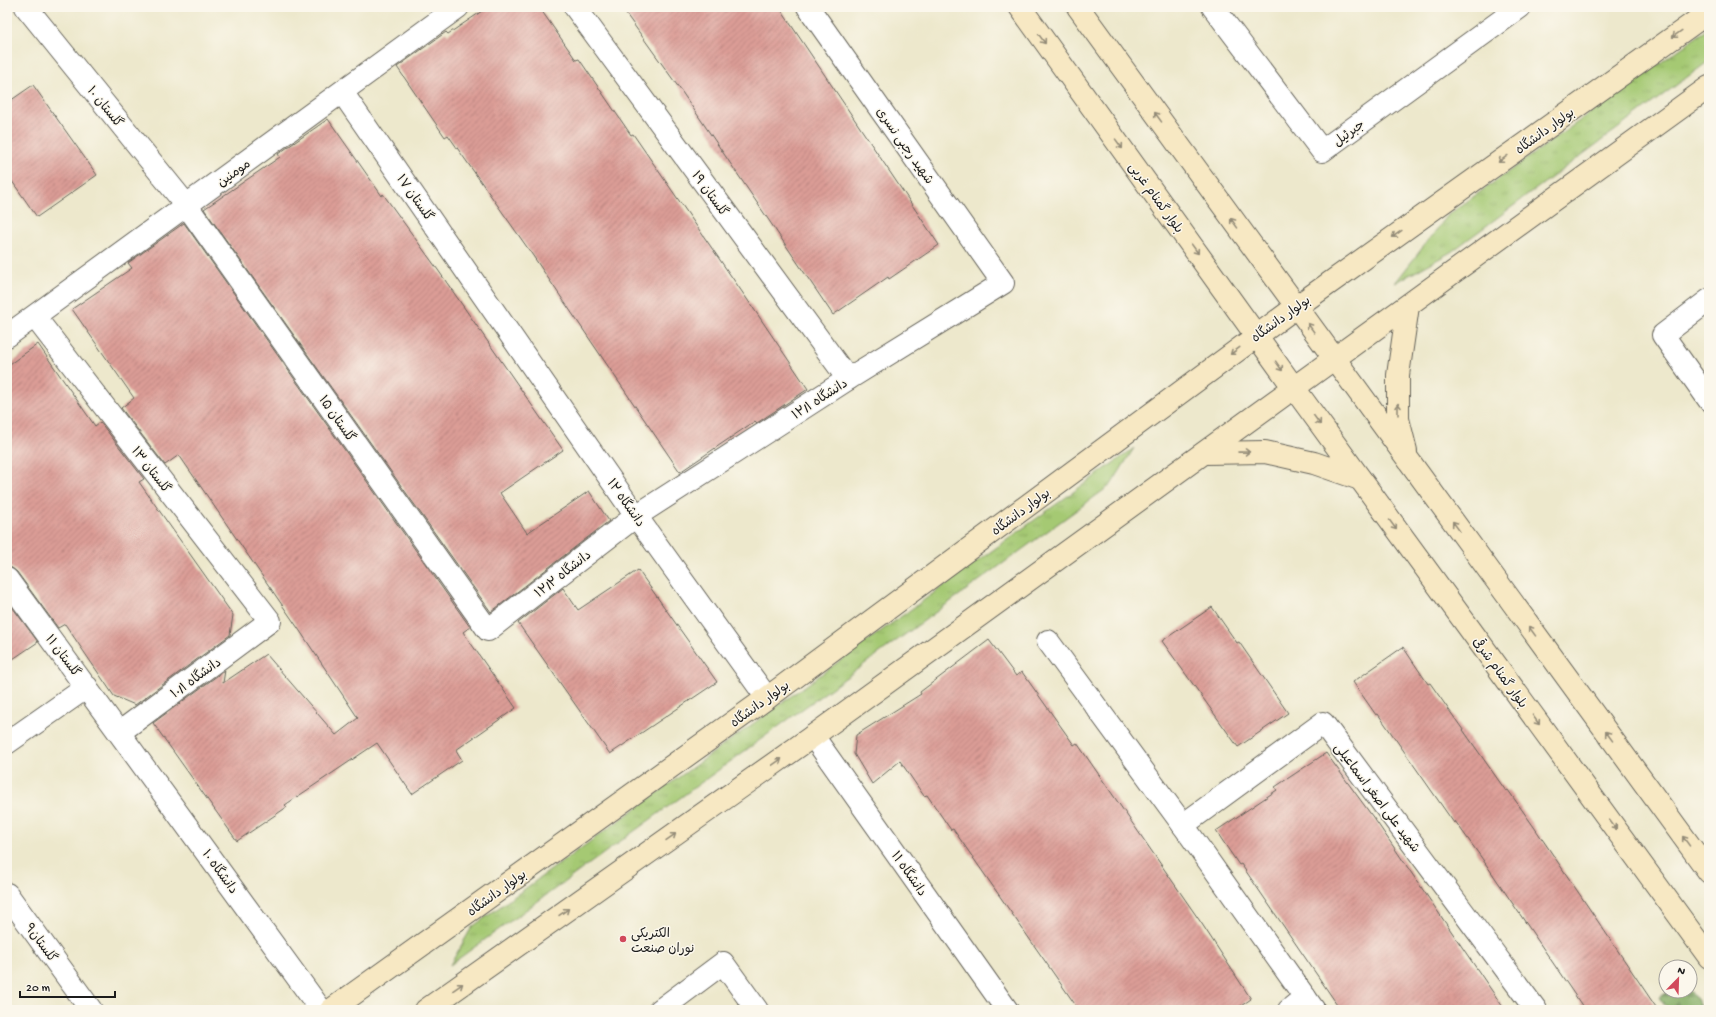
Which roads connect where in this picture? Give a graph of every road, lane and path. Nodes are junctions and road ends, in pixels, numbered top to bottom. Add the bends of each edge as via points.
1 (26, 7) edge
2 (458, 7) edge
3 (575, 7) edge
4 (808, 7) edge
5 (1020, 7) edge
6 (1078, 7) edge
7 (1214, 7) edge
8 (1520, 7) edge
9 (1709, 12) edge
10 (1709, 87) edge
11 (342, 92) junction
12 (187, 206) junction
13 (1003, 283) joint
14 (1709, 300) edge
15 (490, 303) joint
16 (1408, 306) junction
17 (1296, 307) junction
18 (35, 317) junction
19 (1257, 335) junction
20 (7, 336) edge
21 (1334, 359) junction
22 (848, 379) junction
23 (1294, 388) junction
24 (1709, 400) edge
25 (1205, 453) junction
26 (1408, 460) junction
27 (1360, 479) junction
28 (636, 516) junction
29 (7, 579) edge
30 (270, 621) joint
31 (488, 630) joint
32 (1048, 642) dead end
33 (87, 686) junction
34 (767, 698) junction
35 (120, 732) junction
36 (813, 736) junction
37 (7, 743) edge
38 (1183, 825) junction
39 (1709, 872) edge
40 (7, 894) edge
41 (1709, 957) edge
42 (1310, 1003) edge
43 (91, 1010) edge
44 (321, 1010) edge
45 (331, 1010) edge
46 (426, 1010) edge
47 (660, 1010) edge
48 (757, 1010) edge
49 (1007, 1010) edge
50 (1288, 1010) edge
51 (1536, 1010) edge

1 - 12 street, گلستان ۱۰
2 - 11 street, مومنین
3 - 22 street, گلستان ۱۹
4 - 13 street, شهید رجبی نسری
5 -> 19 main road, بلوار گمنام غربی
17 -> 6 main road
7 - 8 street, جبرئیل via 1322,151
9 -> 17 main road, بولوار دانشگاه
10 - 16 main road
11 - 12 street, مومنین
11 - 15 street, گلستان ۱۷
12 - 18 street, مومنین
12 - 31 street, گلستان ۱۵
13 - 22 street, دانشگاه ۱۲/۱
14 - 24 street via 1663,335
15 - 28 street, دانشگاه ۱۲
16 - 21 main road
26 -> 16 main road via 1398,418 1398,375
17 - 19 main road, بولوار دانشگاه
21 -> 17 main road
18 - 20 street, مومنین
18 - 30 street, گلستان ۱۳
19 -> 23 main road, بلوار گمنام غربی
19 -> 34 main road, بولوار دانشگاه
21 - 23 main road
21 - 26 main road
22 - 28 street, دانشگاه ۱۲/۱
23 - 25 main road
23 -> 27 main road, بلوار گمنام شرقی
25 -> 27 main road via 1265,452 1314,463
25 - 36 main road
39 -> 26 main road
27 -> 41 main road, بلوار گمنام شرقی
28 - 31 street, دانشگاه ۱۲/۲
28 - 34 street, دانشگاه ۱۲
29 - 33 street, گلستان ۱۱
30 - 35 street, دانشگاه ۱۰/۱
32 - 38 street
33 - 35 street, گلستان ۱۱
33 - 37 street
34 - 45 main road, بولوار دانشگاه
35 - 44 street, دانشگاه ۱۰
46 -> 36 main road
36 - 49 street, دانشگاه ۱۱
38 - 42 street
38 - 51 street, شهید علی اصغر اسماعیلی via 1323,723
40 - 43 street, گلستان۹
42 - 50 street
47 - 48 street via 723,963

